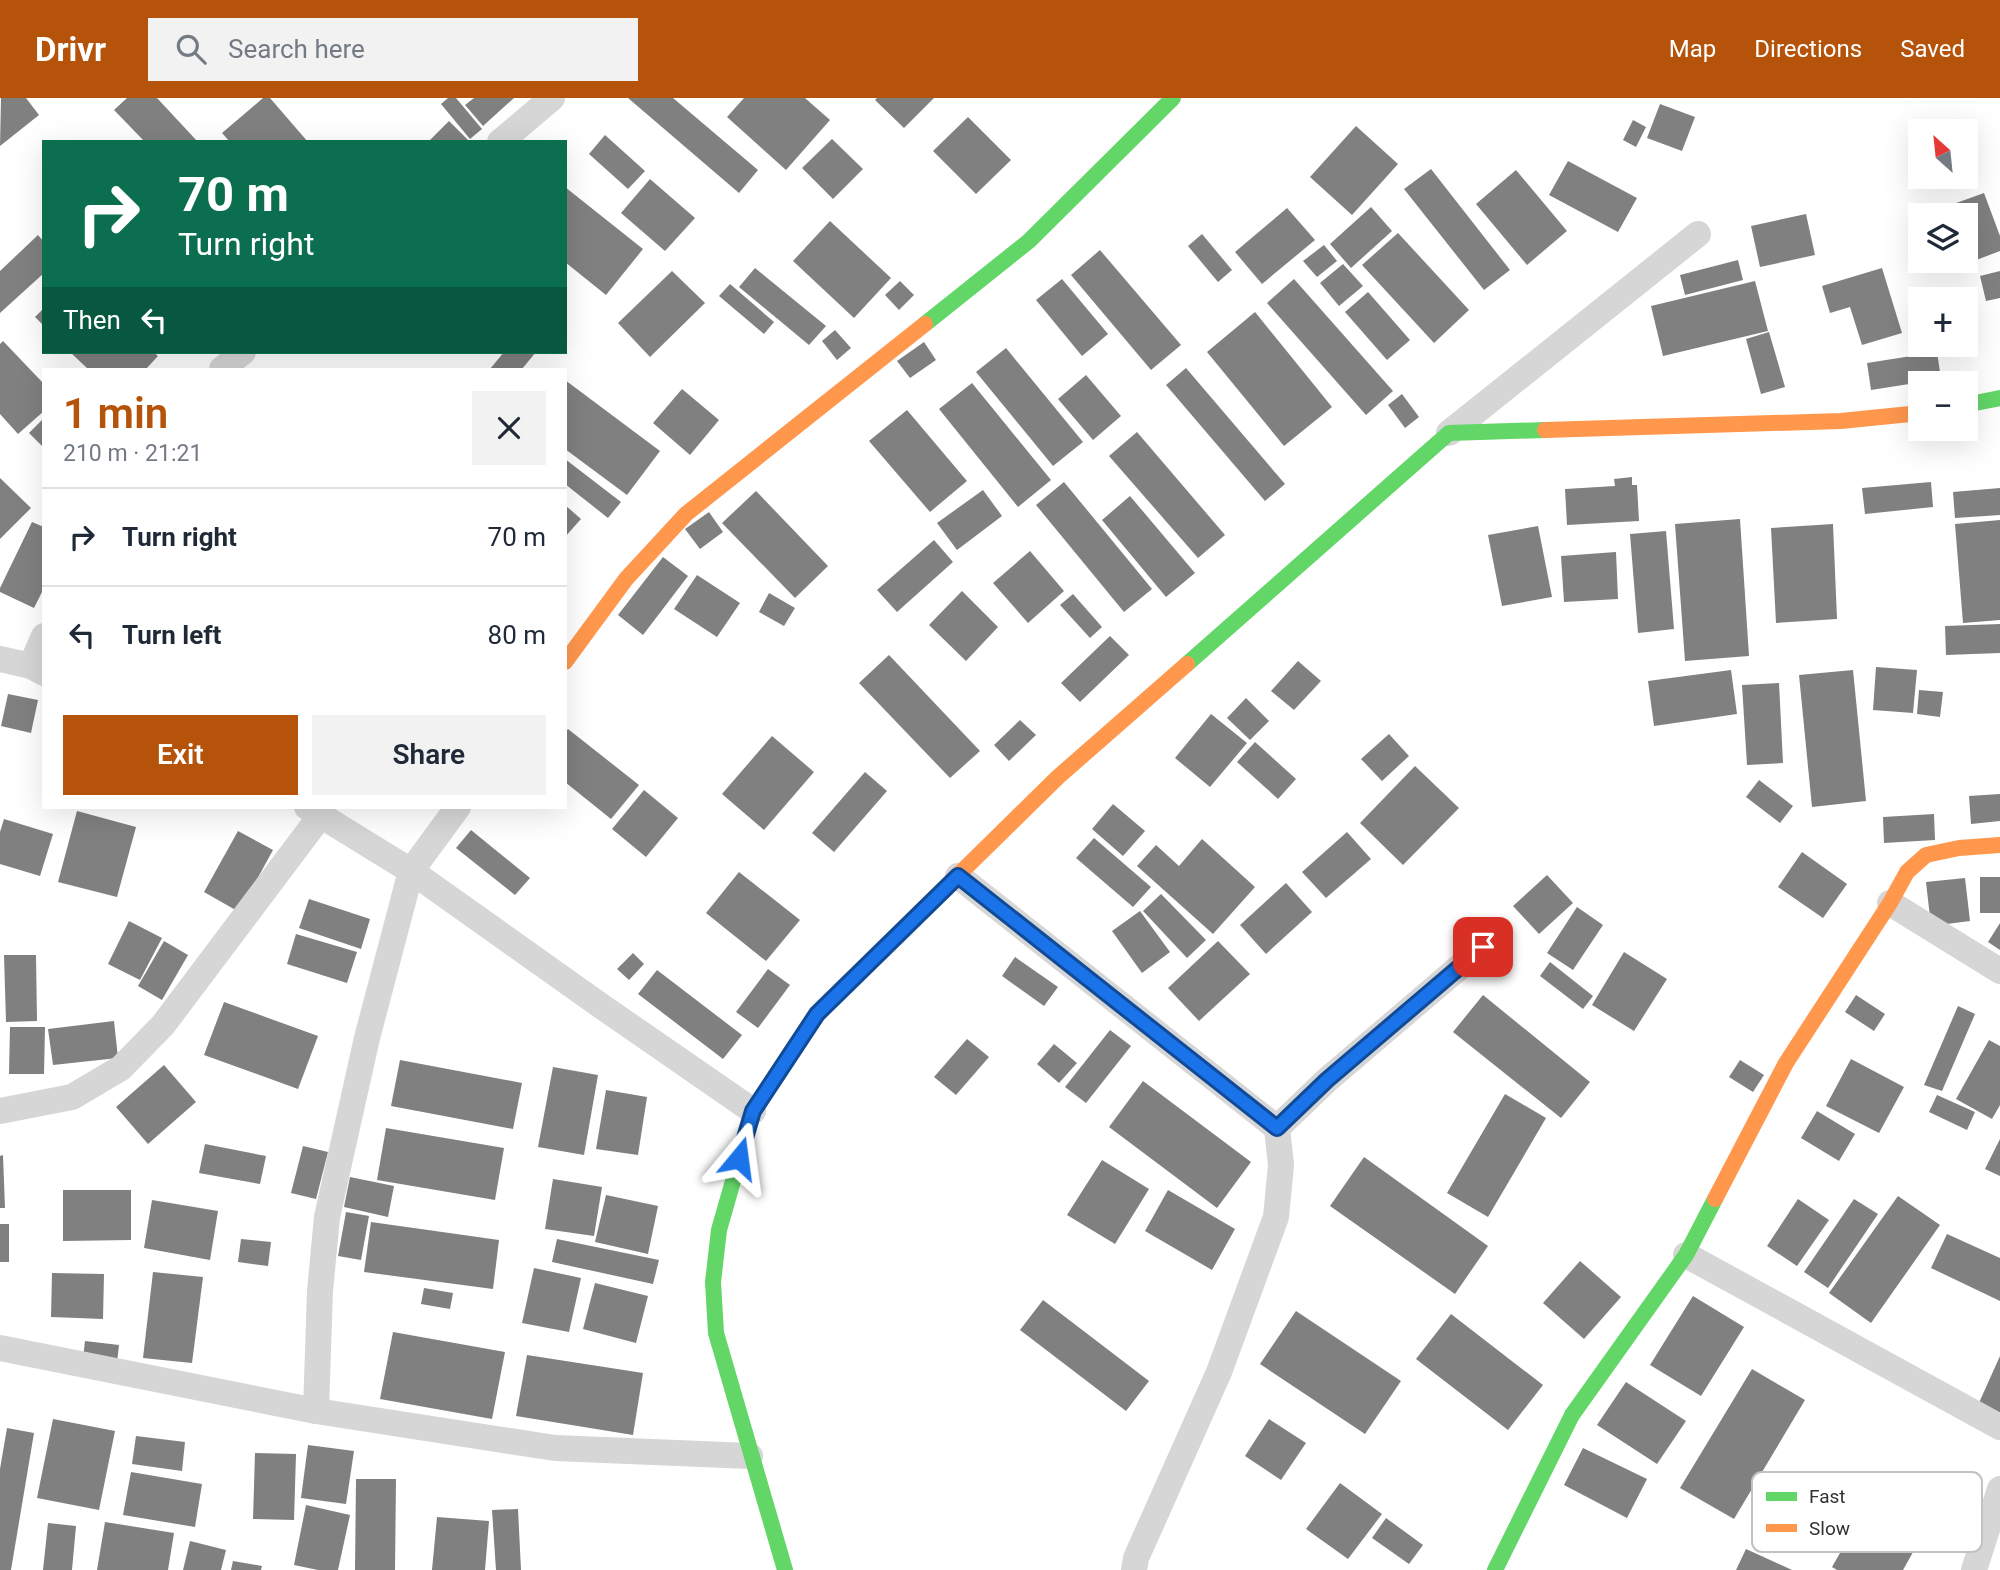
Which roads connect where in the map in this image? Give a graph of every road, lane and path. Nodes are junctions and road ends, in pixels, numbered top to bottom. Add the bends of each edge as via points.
1 (552, 98) edge
2 (1173, 98) edge
3 (502, 140) edge
4 (1698, 234) dead end
5 (241, 354) edge
6 (223, 368) edge
7 (2000, 398) edge
8 (1978, 402) edge
9 (1908, 414) edge
10 (1449, 433) junction
11 (42, 646) edge
12 (0, 659) edge
13 (567, 659) edge
14 (37, 670) edge
15 (457, 809) edge
16 (314, 811) edge
17 (2000, 845) edge
18 (411, 871) junction
19 (958, 876) junction
20 (1890, 903) junction
21 (1483, 947) dead end
22 (2000, 971) edge
23 (0, 1111) edge
24 (753, 1111) junction
25 (1277, 1128) junction
26 (1686, 1255) junction
27 (0, 1348) edge
28 (316, 1411) junction
29 (2000, 1427) edge
30 (750, 1456) junction
31 (2000, 1489) edge
32 (1982, 1545) edge
33 (1980, 1552) edge
34 (785, 1570) edge
35 (1134, 1570) edge
36 (1495, 1570) edge
37 (1974, 1570) edge

1 - 3 street
2 - 13 street via 1028,242 686,514 626,579
4 - 10 street
5 - 6 street
7 - 8 street
9 - 10 street via 1840,421
10 - 19 street via 1058,777
11 - 14 street
12 - 14 street
15 - 18 street
16 - 18 street
16 - 23 street via 163,1025 121,1068 72,1097
17 - 20 street via 1926,855 1907,872
18 - 24 street
18 - 28 street via 327,1217
19 - 24 street via 817,1014
19 - 25 street
20 - 22 street
20 - 26 street via 1786,1063
21 - 25 street
24 - 30 street via 719,1230 713,1282 716,1333
25 - 35 street via 1281,1165 1276,1217 1219,1372
26 - 29 street
26 - 36 street via 1572,1415
27 - 28 street
28 - 30 street via 555,1448
30 - 34 street
31 - 32 street
33 - 37 street

